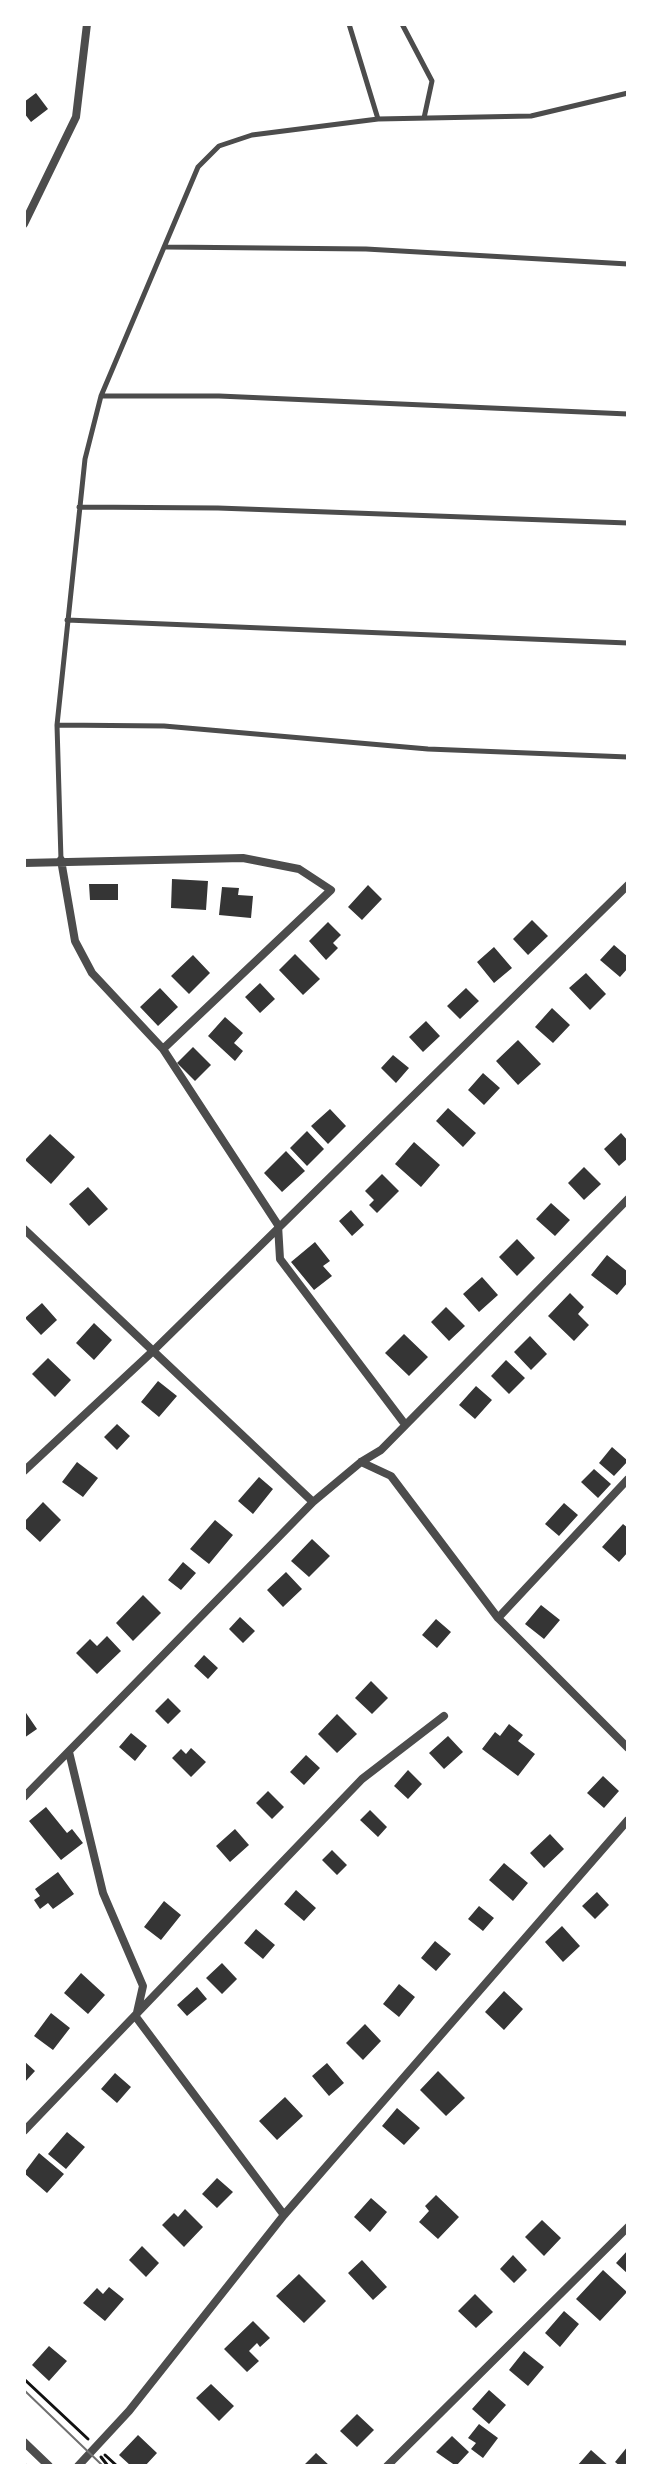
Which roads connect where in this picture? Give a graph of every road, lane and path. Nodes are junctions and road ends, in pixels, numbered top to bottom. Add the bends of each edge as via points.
1 (87, 24) edge
2 (349, 24) edge
3 (402, 24) edge
4 (628, 93) edge
5 (424, 118) junction
6 (378, 119) junction
7 (24, 224) edge
8 (166, 247) junction
9 (628, 264) edge
10 (101, 396) junction
11 (628, 414) edge
12 (79, 507) junction
13 (628, 523) edge
14 (67, 620) junction
15 (628, 643) edge
16 (57, 725) junction
17 (628, 757) edge
18 (61, 860) junction
19 (24, 863) edge
20 (628, 885) edge
21 (163, 1049) junction
22 (628, 1199) edge
23 (278, 1225) junction
24 (24, 1229) edge
25 (153, 1351) junction
26 (404, 1423) junction
27 (361, 1462) junction
28 (24, 1471) edge
29 (628, 1479) edge
30 (313, 1502) junction
31 (498, 1618) junction
32 (444, 1716) dead end
33 (628, 1748) edge
34 (69, 1752) junction
35 (24, 1797) edge
36 (628, 1820) edge
37 (136, 2017) junction
38 (24, 2131) edge
39 (284, 2215) junction
40 (628, 2227) edge
41 (24, 2379) edge
42 (24, 2442) edge
43 (96, 2446) junction
44 (49, 2466) edge
45 (78, 2466) edge
46 (117, 2466) edge
47 (387, 2466) edge

1 - 7 street via 76,117
2 - 6 lane
3 - 5 lane via 432,81
4 - 5 lane via 531,116
5 - 6 lane
6 - 8 lane via 252,135 219,146 198,167
8 - 9 lane via 366,249
8 - 10 lane
10 - 11 lane via 219,396
10 - 12 lane
12 - 13 lane
12 - 14 lane
14 - 15 lane
14 - 16 lane
16 - 17 lane via 164,726 428,749
16 - 18 lane
18 - 19 street
18 - 21 street via 75,941 92,973
18 - 21 street via 243,858 299,869 331,890
20 - 23 street
21 - 23 street
22 - 26 street
23 - 25 street
23 - 26 street via 280,1259
24 - 25 street
25 - 28 street
25 - 30 street
26 - 27 street via 381,1450
27 - 30 street
27 - 31 street via 391,1476
29 - 31 street
30 - 34 street
31 - 33 street
32 - 37 street via 362,1779
34 - 35 street
34 - 37 street via 103,1893 143,1986
36 - 39 street
37 - 38 street
37 - 39 street
39 - 43 street
40 - 47 street
41 - 43 path
42 - 44 street
43 - 45 street
43 - 46 path

